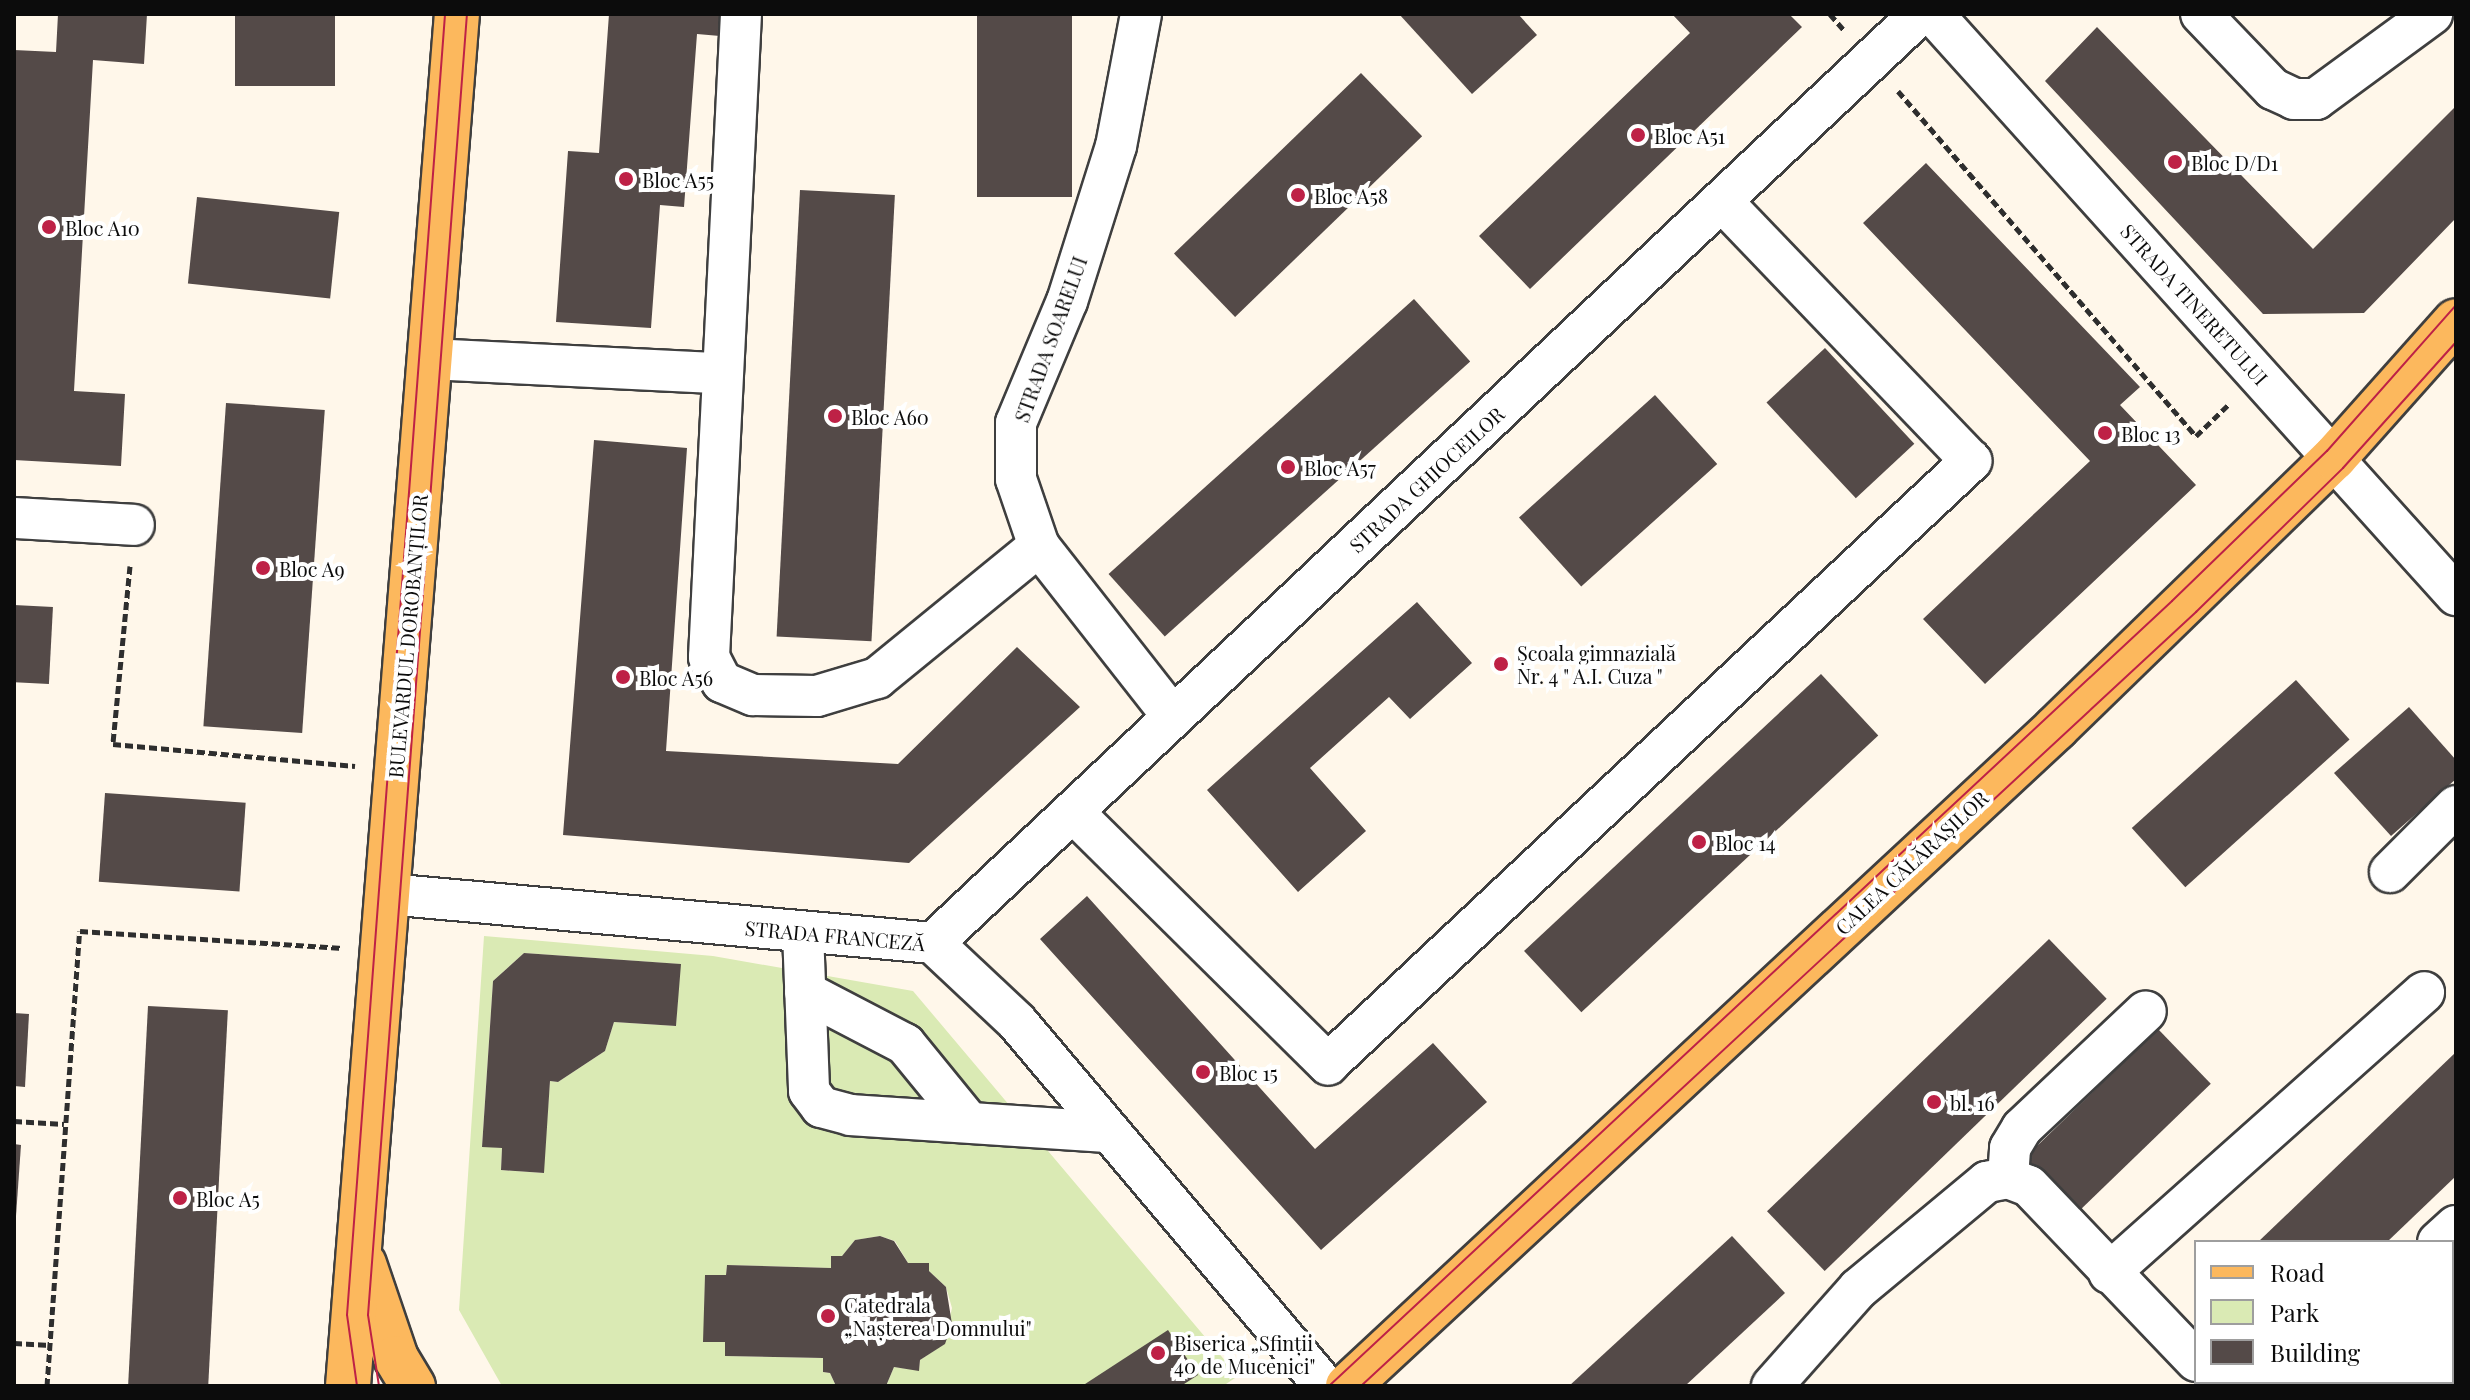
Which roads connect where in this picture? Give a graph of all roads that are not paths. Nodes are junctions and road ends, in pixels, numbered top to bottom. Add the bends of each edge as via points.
1 (457, 14) edge
2 (741, 14) edge
3 (1141, 14) edge
4 (1920, 14) edge
5 (1933, 14) edge
6 (2201, 14) edge
7 (2432, 14) edge
8 (1722, 201) junction
9 (2456, 321) edge
10 (429, 359) junction
11 (720, 373) junction
12 (2334, 458) junction
13 (14, 518) edge
14 (134, 525) road end
15 (1039, 546) junction
16 (2456, 595) edge
17 (1173, 717) junction
18 (1073, 812) junction
19 (2450, 823) edge
20 (2390, 872) dead end
21 (387, 894) junction
22 (803, 932) junction
23 (933, 943) junction
24 (805, 992) junction
25 (2424, 992) dead end
26 (2146, 1011) dead end
27 (967, 1120) junction
28 (1109, 1132) junction
29 (2008, 1178) junction
30 (2456, 1226) edge
31 (2440, 1240) edge
32 (361, 1258) junction
33 (2109, 1273) junction
34 (2194, 1359) edge
35 (348, 1386) edge
36 (413, 1386) edge
37 (1325, 1386) edge
38 (1348, 1386) edge
39 (1772, 1386) edge

1 - 10 main road, BULEVARDUL DOROBANȚILOR
2 - 11 street
3 - 15 street, STRADA SOARELUI via 1116,146 1067,301 1016,423 1016,479
4 - 8 street, STRADA GHIOCEILOR
5 - 12 street, STRADA TINERETULUI
6 - 7 street via 2273,89 2294,99 2316,99
8 - 17 street, STRADA GHIOCEILOR
8 - 18 street via 1971,461 1328,1064
9 - 12 main road, CALEA CĂLĂRAȘILOR
10 - 11 street
10 - 21 main road, BULEVARDUL DOROBANȚILOR
11 - 15 street via 709,657 722,682 753,695 817,696 877,678
12 - 16 street, STRADA TINERETULUI
12 - 38 main road, CALEA CĂLĂRAȘILOR via 2056,728
13 - 14 street
15 - 17 street, STRADA SOARELUI
17 - 18 street, STRADA GHIOCEILOR
18 - 23 street, STRADA GHIOCEILOR
19 - 20 street
21 - 22 street, STRADA FRANCEZĂ
21 - 32 main road, BULEVARDUL DOROBANȚILOR
22 - 23 street, STRADA FRANCEZĂ
22 - 24 street
23 - 28 street, STRADA FRANCEZĂ via 1017,1022
24 - 27 street via 905,1044
24 - 27 street via 809,1091 821,1107 851,1115
25 - 33 street
26 - 29 street via 2022,1128 2010,1148
27 - 28 street
28 - 37 street, STRADA FRANCEZĂ
29 - 33 street via 2029,1186
29 - 39 street via 1987,1182 1858,1289
30 - 31 street
32 - 35 main road, BULEVARDUL DOROBANȚILOR
32 - 36 main road, BULEVARDUL DOROBANȚILOR via 396,1358
33 - 34 street

